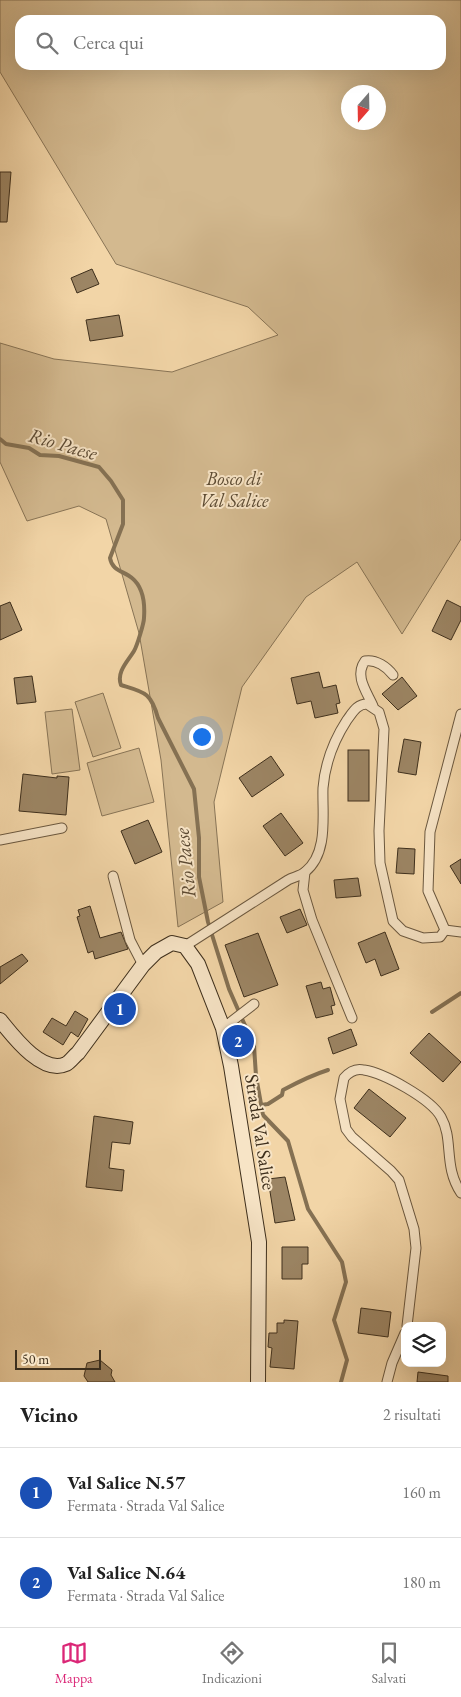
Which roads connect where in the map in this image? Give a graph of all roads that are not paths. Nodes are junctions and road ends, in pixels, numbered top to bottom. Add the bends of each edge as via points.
1 (393, 676) dead end
2 (373, 706) junction
3 (461, 714) edge
4 (62, 828) dead end
5 (0, 840) edge
6 (305, 872) junction
7 (113, 876) dead end
8 (445, 930) junction
9 (461, 932) edge
10 (185, 946) junction
11 (143, 965) junction
12 (254, 1004) dead end
13 (352, 1018) dead end
14 (0, 1020) edge
15 (223, 1028) junction
16 (461, 1194) edge
17 (407, 1322) edge
18 (401, 1342) edge
19 (258, 1382) edge
20 (387, 1382) edge

1 - 2 street via 373,661 362,664 360,679
2 - 6 street via 363,704 354,710 340,730 329,755 323,787 322,839 315,860
2 - 8 street via 384,729 379,847 393,921 403,931 423,938 440,937
3 - 8 street via 430,832 428,890
4 - 5 street
6 - 10 street
6 - 13 street via 303,890 312,920
7 - 11 street via 130,940
8 - 9 street
10 - 11 street via 172,943
10 - 15 street, Strada Val Salice via 198,964
11 - 14 street via 78,1054 65,1064 49,1065 32,1055
12 - 15 street
15 - 19 street, Strada Val Salice via 259,1242
16 - 17 street via 450,1172 446,1129 441,1116 430,1104 363,1069 348,1073 342,1083 340,1099 346,1129 399,1180 414,1229 416,1248
18 - 20 street

